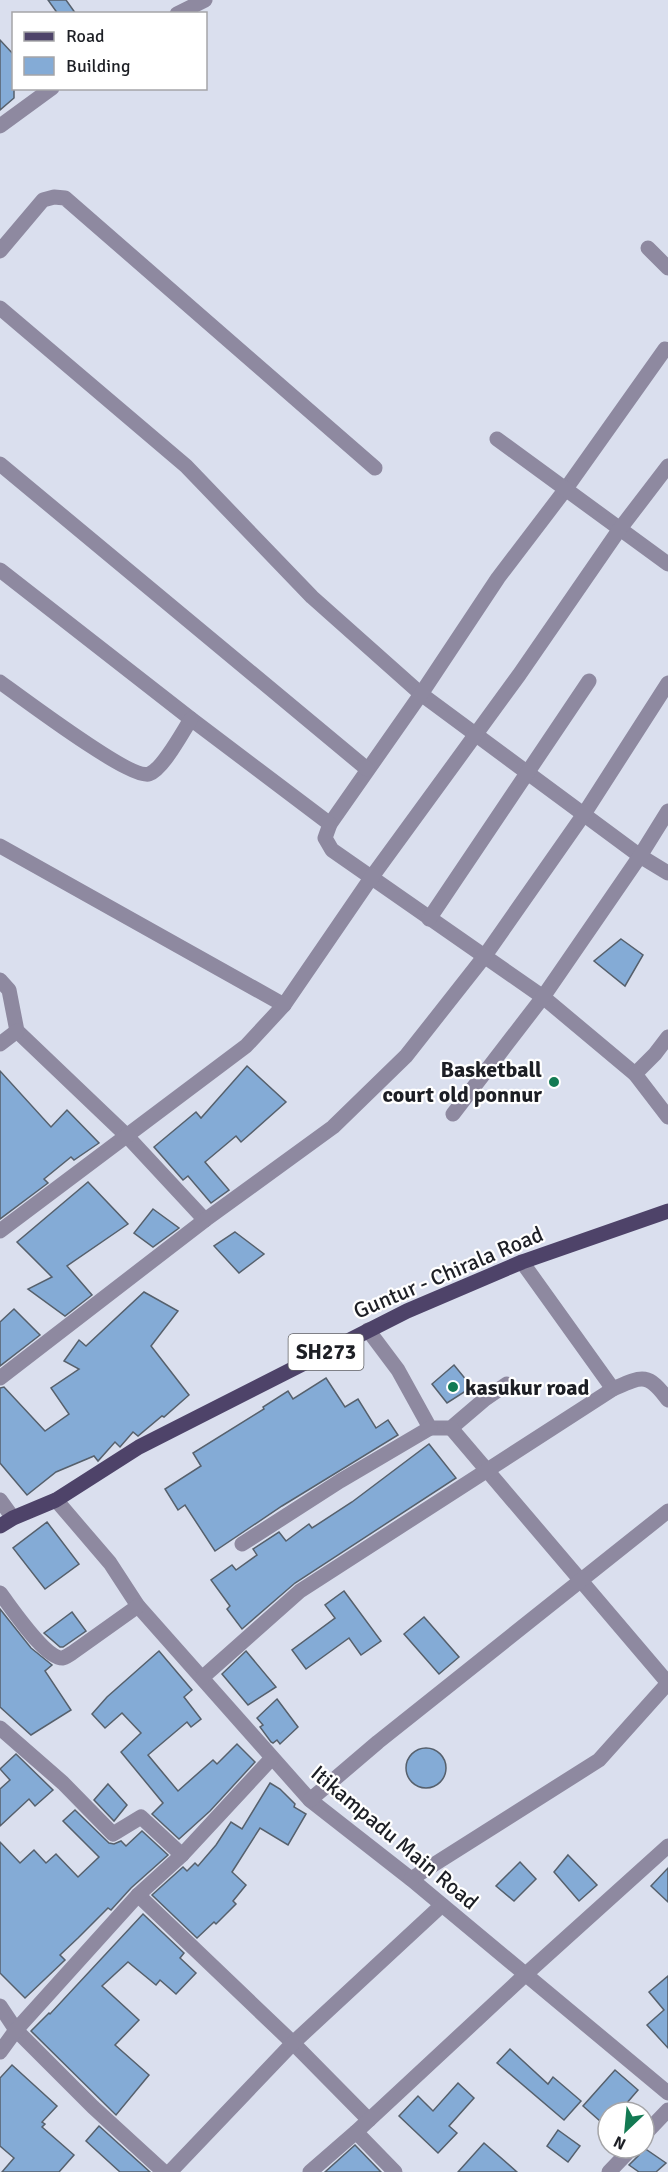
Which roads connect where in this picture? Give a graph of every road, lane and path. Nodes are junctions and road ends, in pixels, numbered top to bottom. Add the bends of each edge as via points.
1 (205, 0) edge
2 (181, 12) edge
3 (49, 90) edge
4 (0, 126) edge
5 (648, 248) dead end
6 (0, 251) edge
7 (668, 268) edge
8 (0, 308) edge
9 (665, 349) dead end
10 (497, 439) dead end
11 (0, 464) edge
12 (668, 466) edge
13 (375, 468) dead end
14 (565, 490) junction
15 (620, 530) junction
16 (668, 564) edge
17 (0, 570) edge
18 (589, 681) dead end
19 (0, 682) edge
20 (668, 683) edge
21 (421, 694) junction
22 (191, 719) junction
23 (474, 735) junction
24 (367, 769) junction
25 (527, 773) junction
26 (668, 811) edge
27 (584, 814) junction
28 (330, 824) junction
29 (0, 846) edge
30 (640, 856) junction
31 (668, 873) edge
32 (371, 878) junction
33 (429, 919) junction
34 (484, 957) junction
35 (0, 980) edge
36 (543, 997) junction
37 (284, 1005) junction
38 (17, 1031) junction
39 (668, 1037) edge
40 (0, 1044) edge
41 (635, 1074) junction
42 (453, 1114) dead end
43 (668, 1117) edge
44 (126, 1135) junction
45 (668, 1211) edge
46 (205, 1220) junction
47 (0, 1231) edge
48 (522, 1262) junction
49 (368, 1330) junction
50 (0, 1378) edge
51 (507, 1384) dead end
52 (613, 1389) junction
53 (668, 1400) edge
54 (430, 1428) junction
55 (451, 1428) junction
56 (486, 1469) junction
57 (0, 1500) edge
58 (56, 1500) junction
59 (668, 1511) edge
60 (6, 1522) edge
61 (242, 1544) dead end
62 (581, 1581) junction
63 (0, 1593) edge
64 (138, 1606) junction
65 (203, 1677) junction
66 (668, 1683) edge
67 (0, 1728) edge
68 (271, 1759) junction
69 (309, 1800) junction
70 (668, 1846) edge
71 (182, 1855) junction
72 (411, 1879) junction
73 (138, 1896) junction
74 (442, 1905) junction
75 (526, 1974) junction
76 (0, 2006) edge
77 (16, 2030) junction
78 (293, 2043) junction
79 (0, 2052) edge
80 (668, 2093) edge
81 (668, 2110) edge
82 (369, 2120) junction
83 (656, 2122) edge
84 (356, 2132) junction
85 (620, 2160) edge
86 (165, 2172) edge
87 (170, 2172) edge
88 (310, 2172) edge
89 (395, 2172) edge
90 (609, 2172) edge

1 - 2 street
3 - 4 street
5 - 7 street
6 - 13 street via 43,200 65,198
8 - 21 street via 186,466 312,597
9 - 14 street
10 - 14 street
11 - 24 street
12 - 15 street
14 - 15 street
14 - 21 street via 498,578
15 - 16 street
15 - 23 street
17 - 22 street
18 - 25 street
19 - 22 street via 104,755 146,775 157,770
20 - 27 street
21 - 23 street
21 - 24 street
22 - 28 street
23 - 25 street
23 - 32 street
24 - 28 street
25 - 27 street
25 - 33 street
26 - 30 street
27 - 30 street
27 - 34 street
28 - 32 street via 326,843
29 - 37 street
30 - 31 street
30 - 36 street
32 - 33 street
32 - 37 street
33 - 34 street
34 - 36 street
34 - 46 street via 406,1056 333,1126
35 - 38 street via 9,990
36 - 41 street
36 - 42 street
37 - 44 street via 246,1046
38 - 40 street
38 - 44 street
39 - 41 street
41 - 43 street
44 - 46 street
44 - 47 street
45 - 48 main road, Guntur - Chirala Road / SH273
46 - 50 street
48 - 49 main road, Guntur - Chirala Road / SH273
48 - 52 street
49 - 54 street via 398,1370
49 - 58 main road, Guntur - Chirala Road / SH273 via 139,1448
51 - 55 street
52 - 53 street via 638,1378 651,1380
52 - 56 street
54 - 55 street
54 - 61 street
55 - 56 street
56 - 62 street
56 - 65 street via 300,1591
57 - 60 street
58 - 60 main road, Guntur - Chirala Road / SH273
58 - 64 street, Itikampadu Main Road via 110,1563
59 - 62 street
62 - 66 street
62 - 69 street
63 - 64 street via 38,1641 52,1655 63,1658
64 - 65 street, Itikampadu Main Road
65 - 68 street, Itikampadu Main Road
66 - 72 street via 599,1760
67 - 71 street via 113,1834 141,1817
68 - 69 street, Itikampadu Main Road
68 - 71 street
69 - 72 street, Itikampadu Main Road
70 - 75 street
71 - 73 street
72 - 74 street, Itikampadu Main Road
73 - 77 street
73 - 78 street
74 - 75 street, Itikampadu Main Road
74 - 78 street
75 - 80 street, Itikampadu Main Road
75 - 82 street
76 - 77 street
77 - 79 street
77 - 86 street
78 - 82 street
78 - 87 street
81 - 83 street
82 - 84 street
84 - 88 street
84 - 89 street
85 - 90 street

